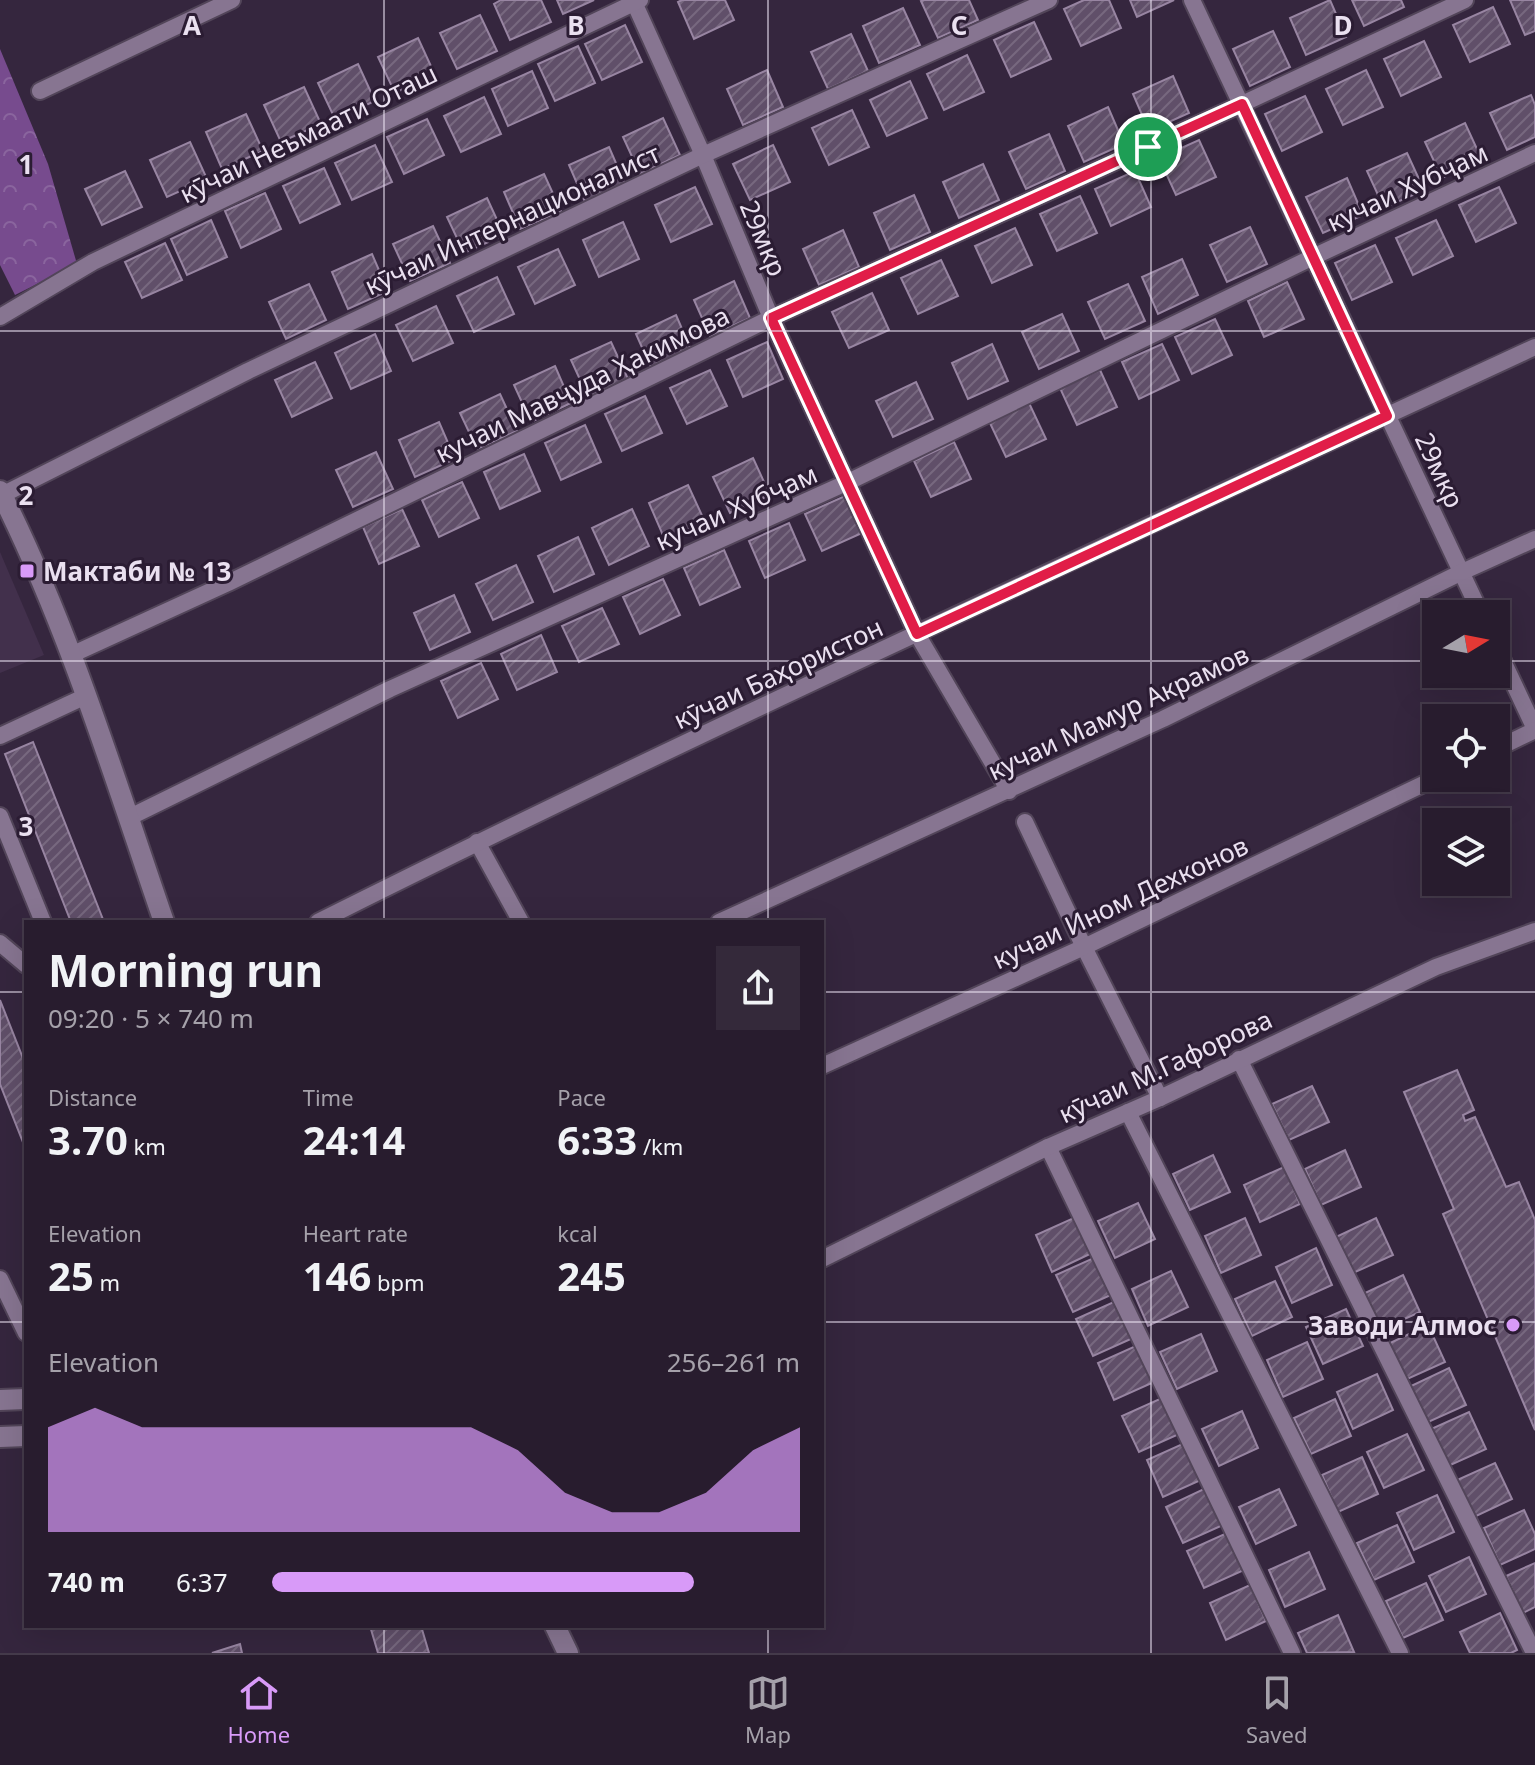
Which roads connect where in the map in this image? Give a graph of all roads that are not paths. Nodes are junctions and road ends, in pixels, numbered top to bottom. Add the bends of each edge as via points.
1 (232, 0) edge
2 (1049, 0) edge
3 (1192, 0) edge
4 (1465, 0) edge
5 (636, 1) edge
6 (40, 91) dead end
7 (1242, 104) junction
8 (1535, 153) edge
9 (703, 155) junction
10 (1313, 257) junction
11 (0, 317) edge
12 (771, 318) junction
13 (1535, 347) edge
14 (1387, 416) junction
15 (846, 483) junction
16 (1, 493) edge
17 (1535, 539) edge
18 (1462, 572) junction
19 (1475, 600) edge
20 (917, 634) junction
21 (71, 655) junction
22 (1510, 676) edge
23 (86, 696) junction
24 (1535, 730) edge
25 (0, 736) edge
26 (1510, 742) edge
27 (1422, 785) edge
28 (1009, 791) junction
29 (0, 816) edge
30 (128, 818) junction
31 (1025, 822) dead end
32 (477, 842) junction
33 (42, 920) edge
34 (163, 920) edge
35 (322, 920) edge
36 (520, 920) edge
37 (723, 920) edge
38 (1535, 931) edge
39 (0, 943) edge
40 (1084, 947) junction
41 (24, 963) edge
42 (1239, 1059) junction
43 (824, 1065) edge
44 (1160, 1098) junction
45 (1128, 1112) junction
46 (1048, 1147) junction
47 (824, 1258) edge
48 (0, 1279) edge
49 (24, 1329) edge
50 (24, 1399) edge
51 (0, 1400) edge
52 (24, 1436) edge
53 (0, 1437) edge
54 (556, 1628) edge
55 (568, 1653) edge
56 (1292, 1653) edge
57 (1400, 1653) edge
58 (1534, 1653) edge

1 - 6 street
2 - 9 street, кӯчаи Интернационалист
3 - 7 street, 29мкр
4 - 7 street, кучаи Мавҷуда Ҳакимова
5 - 9 street, 29мкр
5 - 11 street, кӯчаи Неъмаати Оташ via 93,262
7 - 10 street, 29мкр
7 - 12 street, кучаи Мавҷуда Ҳакимова
8 - 10 street, кучаи Хубҷам
9 - 12 street, 29мкр
9 - 16 street, кӯчаи Интернационалист
10 - 14 street, 29мкр
10 - 15 street, кучаи Хубҷам
12 - 15 street, 29мкр
12 - 21 street, кучаи Мавҷуда Ҳакимова
13 - 14 street, кӯчаи Баҳористон
14 - 18 street, 29мкр
14 - 20 street, кӯчаи Баҳористон
15 - 20 street, 29мкр
15 - 30 street, кучаи Хубҷам via 390,689
16 - 21 main road
17 - 18 street, кучаи Мамур Акрамов
18 - 19 street, 29мкр
18 - 28 street, кучаи Мамур Акрамов
20 - 28 street, 29мкр
20 - 32 street, кӯчаи Баҳористон
21 - 23 main road
22 - 24 street
23 - 25 street
23 - 30 main road
24 - 26 street
27 - 40 street, кучаи Ином Дехконов
28 - 37 street, кучаи Мамур Акрамов
29 - 33 street
30 - 34 main road
31 - 40 street
32 - 35 street, кӯчаи Баҳористон
32 - 36 street
38 - 42 street, кӯчаи М.Гафорова via 1436,967
39 - 41 street
40 - 43 street, кучаи Ином Дехконов
40 - 44 street
42 - 44 street, кӯчаи М.Гафорова
42 - 58 street
44 - 45 street, кӯчаи М.Гафорова
45 - 46 street, кӯчаи М.Гафорова
45 - 57 street
46 - 47 street, кӯчаи М.Гафорова
46 - 56 street
48 - 49 street
50 - 51 main road
52 - 53 main road
54 - 55 main road

